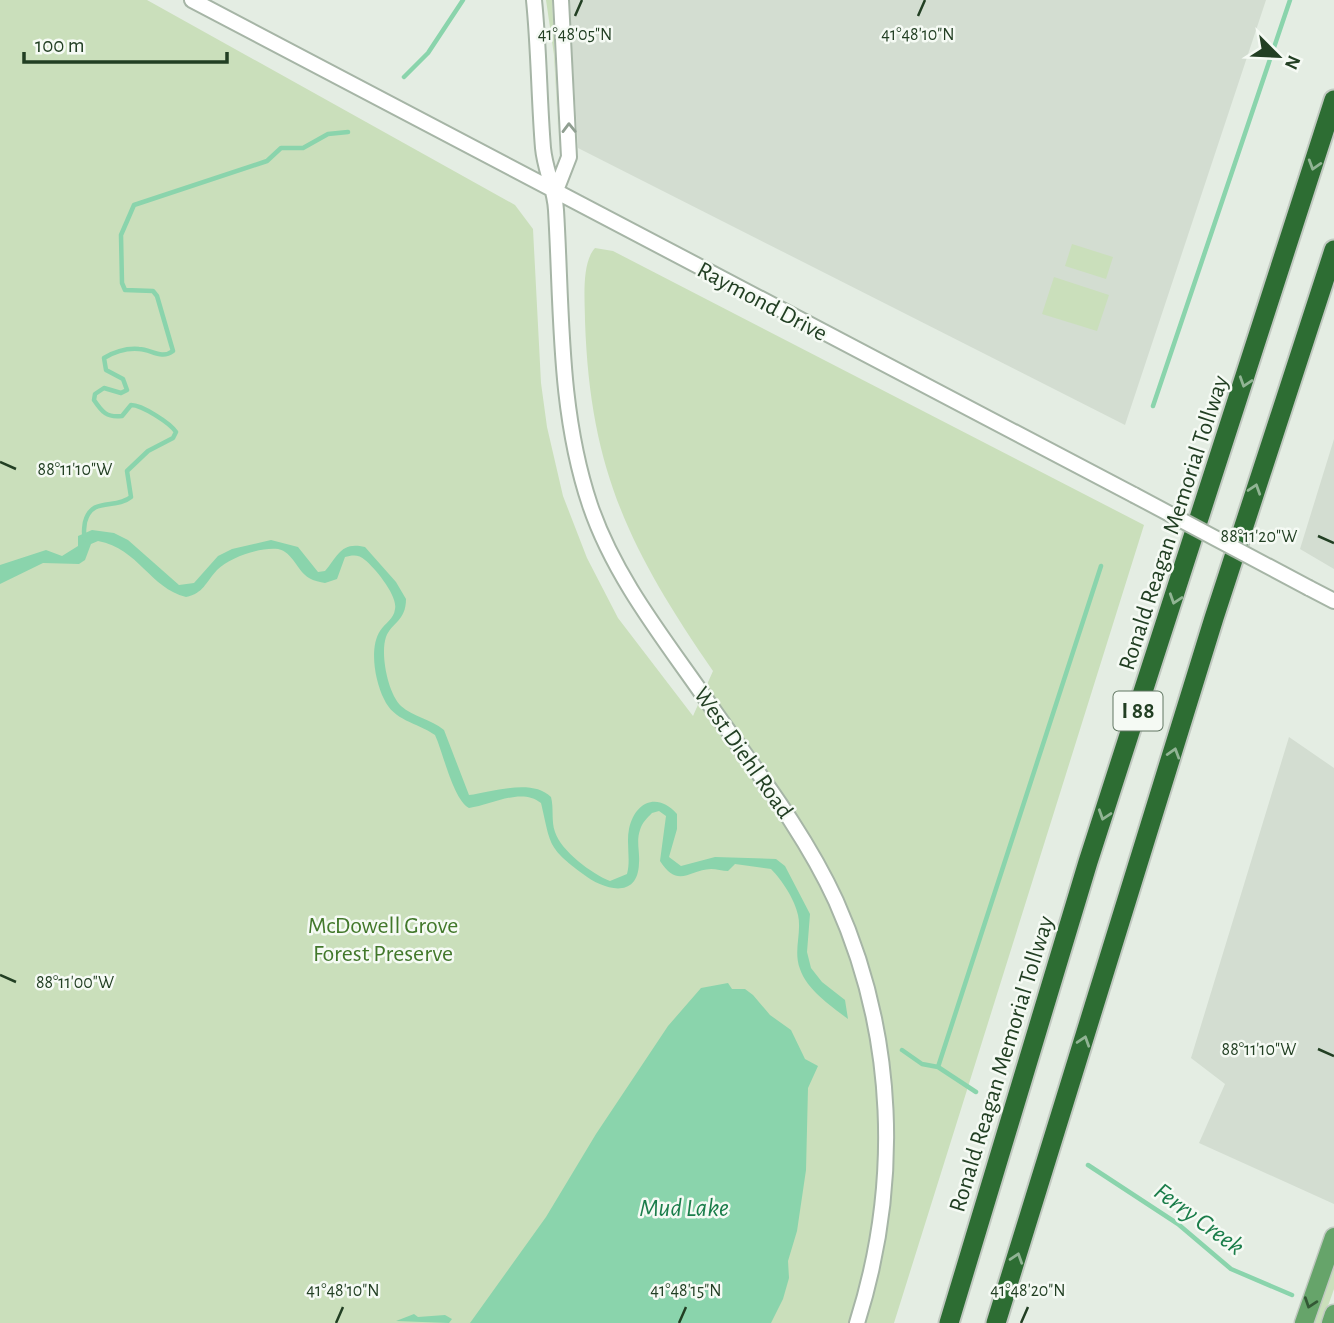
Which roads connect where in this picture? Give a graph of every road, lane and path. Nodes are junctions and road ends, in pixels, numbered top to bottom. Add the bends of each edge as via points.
1 (192, 0) edge
2 (534, 0) edge
3 (561, 0) edge
4 (1334, 100) edge
5 (555, 193) junction
6 (1334, 250) edge
7 (1334, 601) edge
8 (1334, 1237) edge
9 (1334, 1314) edge
10 (857, 1323) edge
11 (949, 1323) edge
12 (996, 1323) edge
13 (1304, 1323) edge
14 (1331, 1323) edge

1 - 5 street, Raymond Drive
2 - 5 street, West Diehl Road via 543,153
5 -> 3 street, West Diehl Road via 569,157
4 -> 11 highway, Ronald Reagan Memorial Tollway / I 88 via 1088,862
5 - 7 street, Raymond Drive, bridge
5 - 10 street, West Diehl Road via 566,403 578,466 595,516 630,588 807,847 836,900 861,965 876,1028 888,1118 879,1232
12 -> 6 highway, I 88 via 1213,618
8 -> 13 main road
9 - 14 main road

